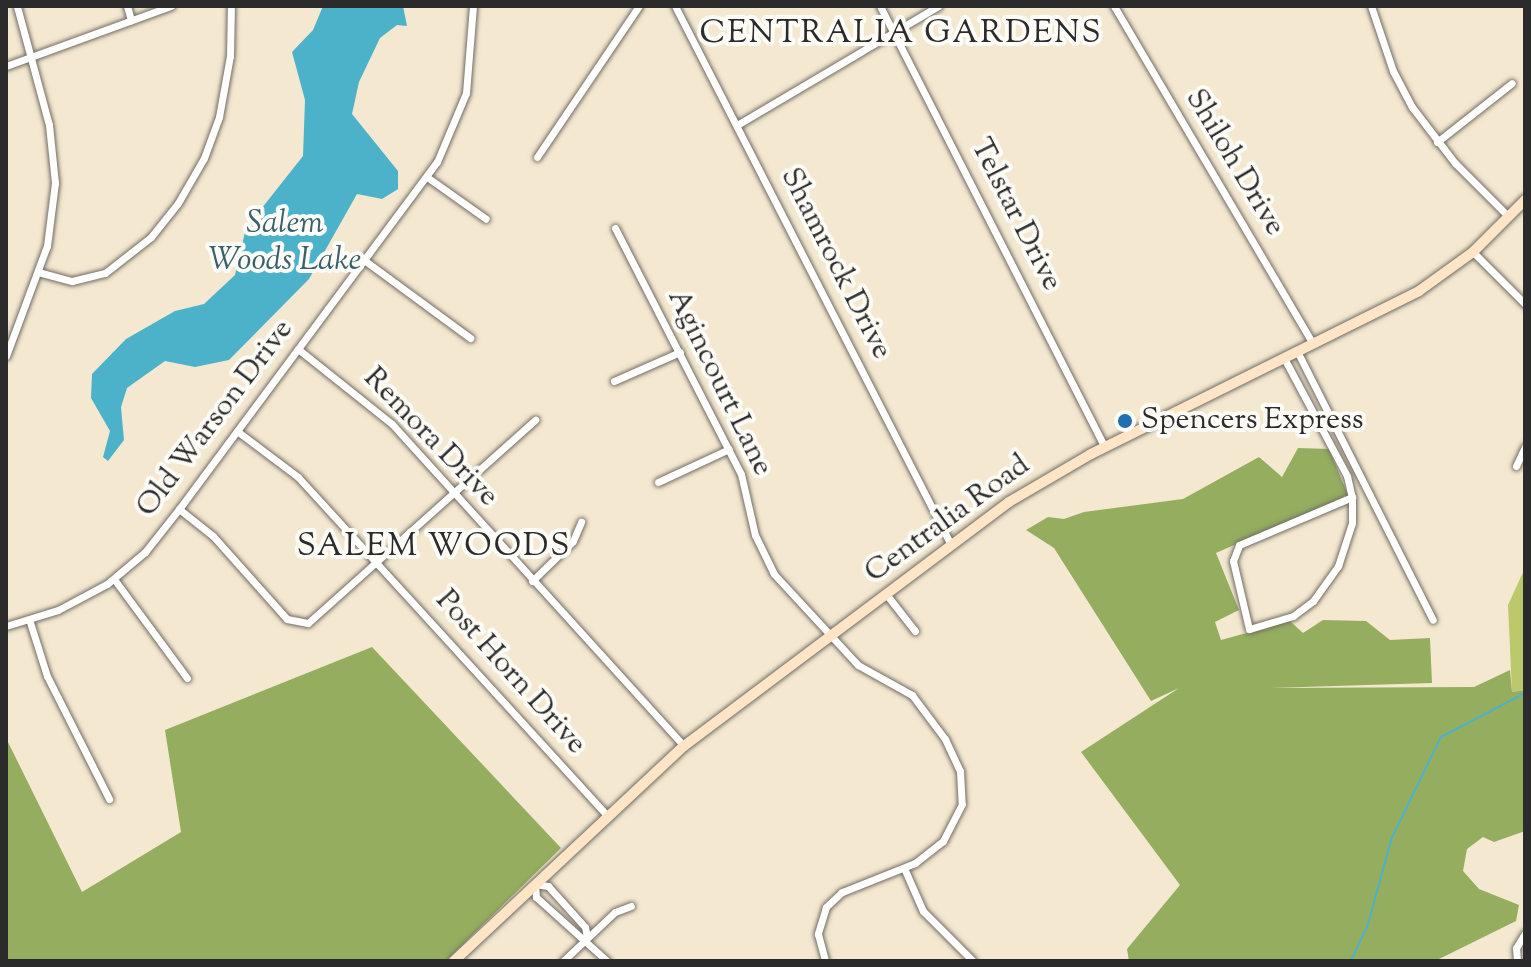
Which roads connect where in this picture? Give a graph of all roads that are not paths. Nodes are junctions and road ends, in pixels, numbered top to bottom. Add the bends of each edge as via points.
1 (17, 6) edge
2 (127, 6) edge
3 (171, 6) edge
4 (231, 6) edge
5 (473, 6) edge
6 (639, 6) edge
7 (675, 6) edge
8 (880, 6) edge
9 (938, 6) edge
10 (1114, 6) edge
11 (1371, 6) edge
12 (131, 20) junction
13 (894, 33) junction
14 (31, 59) junction
15 (6, 66) edge
16 (1512, 83) dead end
17 (737, 125) junction
18 (1437, 142) junction
19 (537, 157) dead end
20 (427, 177) junction
21 (1525, 200) edge
22 (1509, 217) junction
23 (486, 219) dead end
24 (615, 228) dead end
25 (1473, 252) junction
26 (364, 260) junction
27 (38, 272) junction
28 (1525, 304) edge
29 (470, 338) dead end
30 (1313, 344) junction
31 (298, 349) junction
32 (7, 350) edge
33 (1297, 351) junction
34 (680, 352) junction
35 (1284, 358) junction
36 (614, 381) dead end
37 (535, 420) dead end
38 (237, 431) junction
39 (1105, 447) junction
40 (1525, 447) edge
41 (729, 449) junction
42 (1516, 466) dead end
43 (658, 482) dead end
44 (455, 495) junction
45 (1352, 497) junction
46 (179, 509) junction
47 (581, 522) dead end
48 (951, 545) junction
49 (378, 564) junction
50 (114, 579) junction
51 (532, 581) junction
52 (886, 594) junction
53 (29, 619) junction
54 (1433, 620) dead end
55 (6, 626) edge
56 (915, 631) dead end
57 (832, 634) junction
58 (187, 678) dead end
59 (684, 746) junction
60 (109, 799) dead end
61 (608, 816) junction
62 (904, 868) junction
63 (535, 884) junction
64 (631, 906) dead end
65 (1525, 933) edge
66 (587, 938) junction
67 (454, 961) edge
68 (563, 961) edge
69 (607, 961) edge
70 (825, 961) edge
71 (973, 961) edge
72 (1517, 961) edge

1 - 14 street
2 - 12 street
3 - 12 street
4 - 27 street via 230,56 219,117 204,158 178,203 151,237 105,273 72,281
5 - 20 street, Old Warson Drive via 466,93
6 - 19 street
7 - 17 street, Shamrock Drive
8 - 13 street, Telstar Drive
9 - 13 street
10 - 30 street, Shiloh Drive
11 - 18 street via 1393,71
12 - 14 street
13 - 17 street
13 - 39 street, Telstar Drive
14 - 15 street
14 - 27 street via 51,134 55,183 51,227
16 - 18 street
17 - 48 street, Shamrock Drive
18 - 22 street
20 - 23 street
20 - 26 street, Old Warson Drive
21 - 22 main road, Centralia Road
22 - 25 main road, Centralia Road
24 - 34 street, Agincourt Lane
25 - 28 street
25 - 30 main road, Centralia Road via 1419,291
26 - 29 street
26 - 31 street, Old Warson Drive
27 - 32 street
30 - 33 main road, Centralia Road
31 - 38 street, Old Warson Drive
31 - 44 street, Remora Drive via 373,406
33 - 35 main road, Centralia Road
33 - 54 street
34 - 36 street
34 - 41 street, Agincourt Lane
35 - 39 main road, Centralia Road
35 - 45 street via 1343,465
37 - 44 street
38 - 46 street, Old Warson Drive
38 - 49 street, Post Horn Drive via 298,477
39 - 48 main road, Centralia Road via 1035,484
40 - 42 street
41 - 43 street
41 - 57 street, Agincourt Lane via 767,562 784,587
44 - 49 street
44 - 51 street, Remora Drive
45 - 45 street via 1349,540 1323,591 1293,616 1249,629 1233,561 1239,545
46 - 49 street via 213,536 287,619 302,624 314,620
46 - 50 street, Old Warson Drive
47 - 51 street via 573,541
48 - 52 main road, Centralia Road
49 - 61 street, Post Horn Drive
50 - 53 street, Old Warson Drive via 76,602
50 - 58 street
51 - 59 street, Remora Drive
52 - 56 street
52 - 57 main road, Centralia Road
53 - 55 street, Old Warson Drive
53 - 60 street via 47,676
57 - 59 main road, Centralia Road
57 - 62 street, Agincourt Lane via 858,665 912,695 945,739 960,771 962,804 955,825 929,854
59 - 61 main road, Centralia Road
61 - 63 main road, Centralia Road
62 - 70 street, Agincourt Lane via 833,898 819,925
62 - 71 street via 923,911
63 - 66 street via 548,886 585,927
63 - 66 street via 536,897 575,935
63 - 67 main road, Centralia Road
64 - 66 street via 615,912
65 - 72 street via 1516,948
66 - 68 street
66 - 69 street

